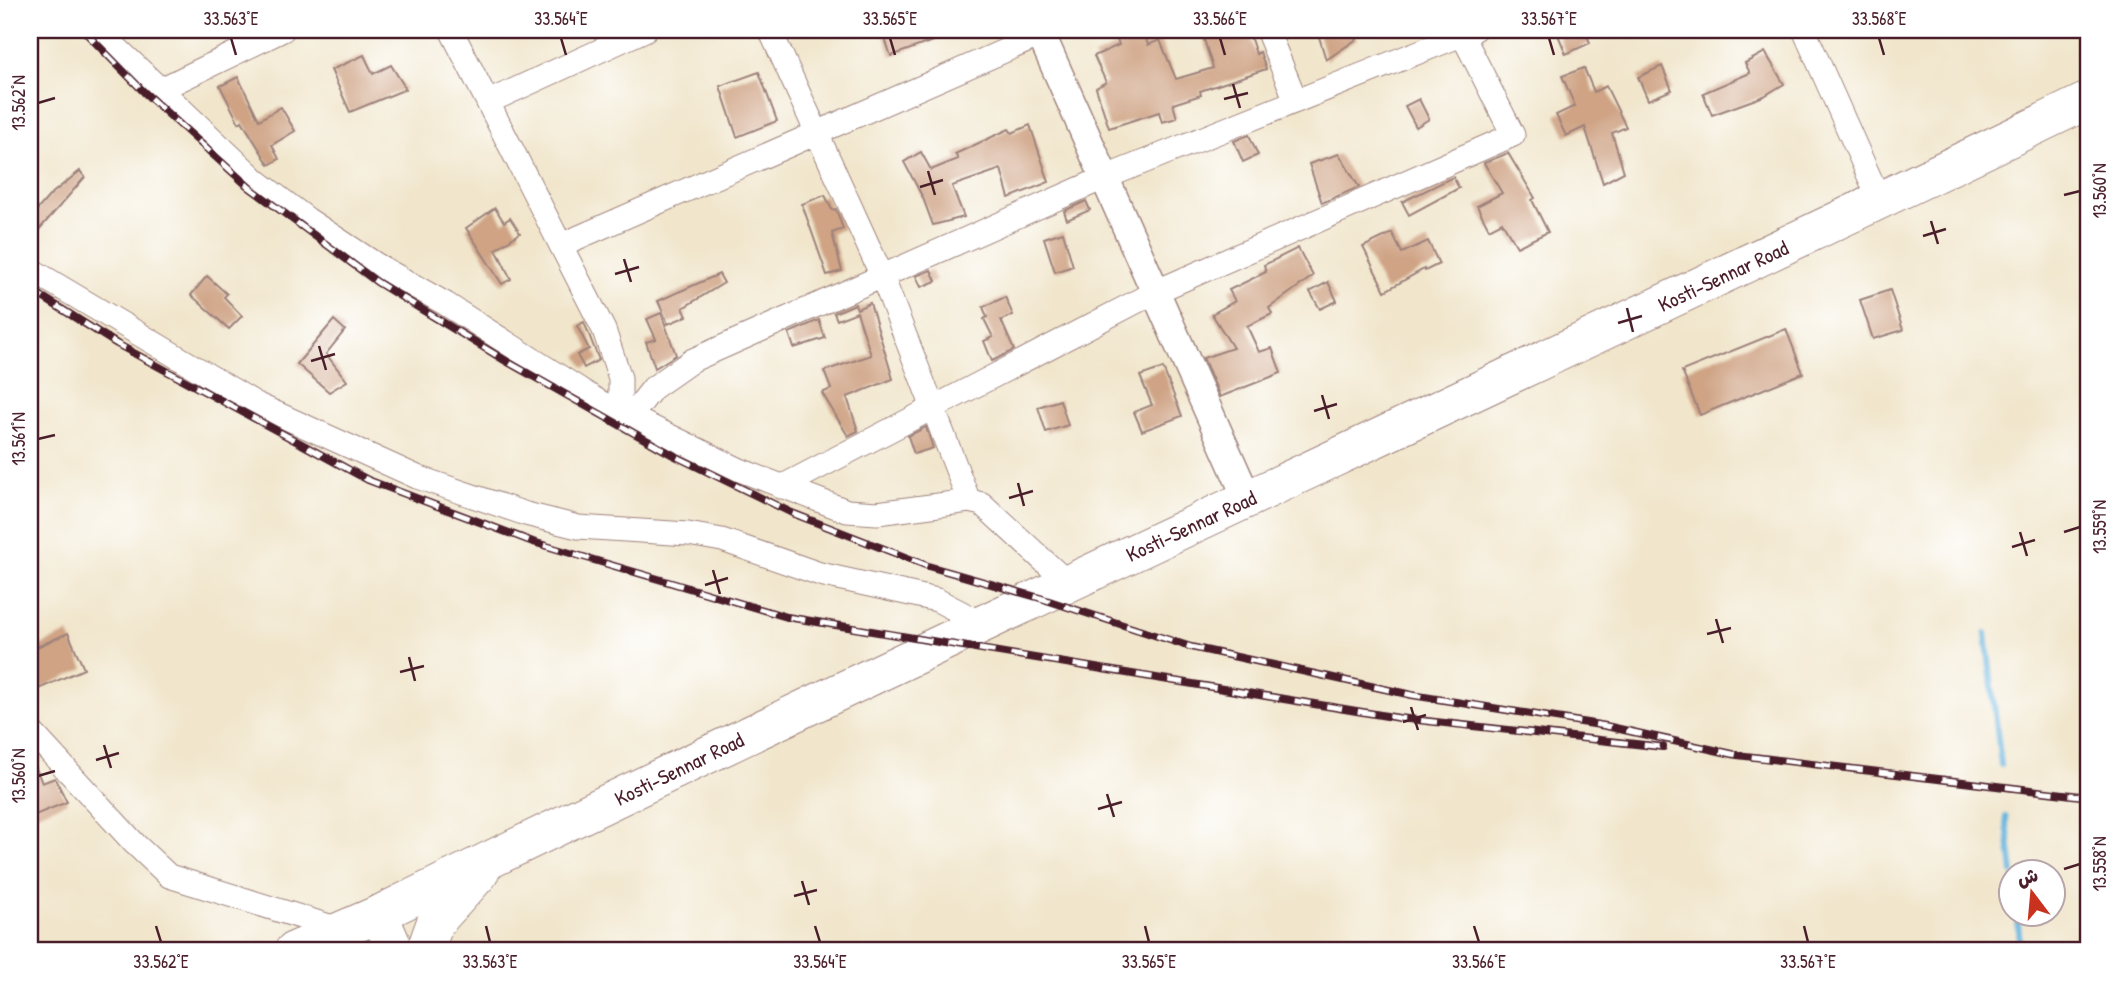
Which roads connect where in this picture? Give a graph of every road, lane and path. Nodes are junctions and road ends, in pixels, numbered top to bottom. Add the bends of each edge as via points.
1 (98, 30) edge
2 (283, 30) edge
3 (451, 30) edge
4 (645, 30) edge
5 (770, 30) edge
6 (1267, 30) edge
7 (1804, 30) edge
8 (1044, 31) edge
9 (1465, 31) edge
10 (161, 89) junction
11 (2089, 100) edge
12 (1296, 101) junction
13 (488, 102) junction
14 (816, 132) junction
15 (1106, 177) junction
16 (1880, 201) junction
17 (561, 245) junction
18 (30, 270) edge
19 (882, 276) junction
20 (1155, 292) junction
21 (931, 408) junction
22 (626, 414) junction
23 (781, 487) junction
24 (1248, 500) junction
25 (969, 501) junction
26 (1069, 584) junction
27 (983, 624) junction
28 (30, 730) edge
29 (495, 857) junction
30 (379, 914) junction
31 (342, 930) junction
32 (293, 951) edge
33 (395, 951) edge
34 (425, 951) edge

1 - 10 street
2 - 10 street
3 - 13 street
4 - 13 street
5 - 14 street
6 - 12 street
7 - 16 street
8 - 14 street
8 - 15 street
9 - 12 street
9 - 20 street via 1513,135
10 - 22 street via 257,181 307,219 575,389
11 - 16 highway, Kosti-Sennar Road
12 - 15 street
13 - 17 street
14 - 17 street
14 - 19 street
15 - 19 street
15 - 20 street
16 - 24 highway, Kosti-Sennar Road
17 - 22 street via 613,351
18 - 27 street via 258,405 417,477 578,527 688,534 732,543 820,574 937,600
19 - 21 street
19 - 22 street via 693,360
20 - 21 street
20 - 24 street
21 - 23 street
21 - 25 street
22 - 23 street
23 - 25 street via 847,511 877,513
24 - 26 highway, Kosti-Sennar Road
25 - 26 street via 991,509
26 - 27 highway, Kosti-Sennar Road
27 - 29 highway, Kosti-Sennar Road
28 - 31 street via 169,876
29 - 30 highway, Kosti-Sennar Road
29 - 34 highway via 436,923
30 - 31 highway, Kosti-Sennar Road
30 - 33 highway
31 - 32 highway, Kosti-Sennar Road

